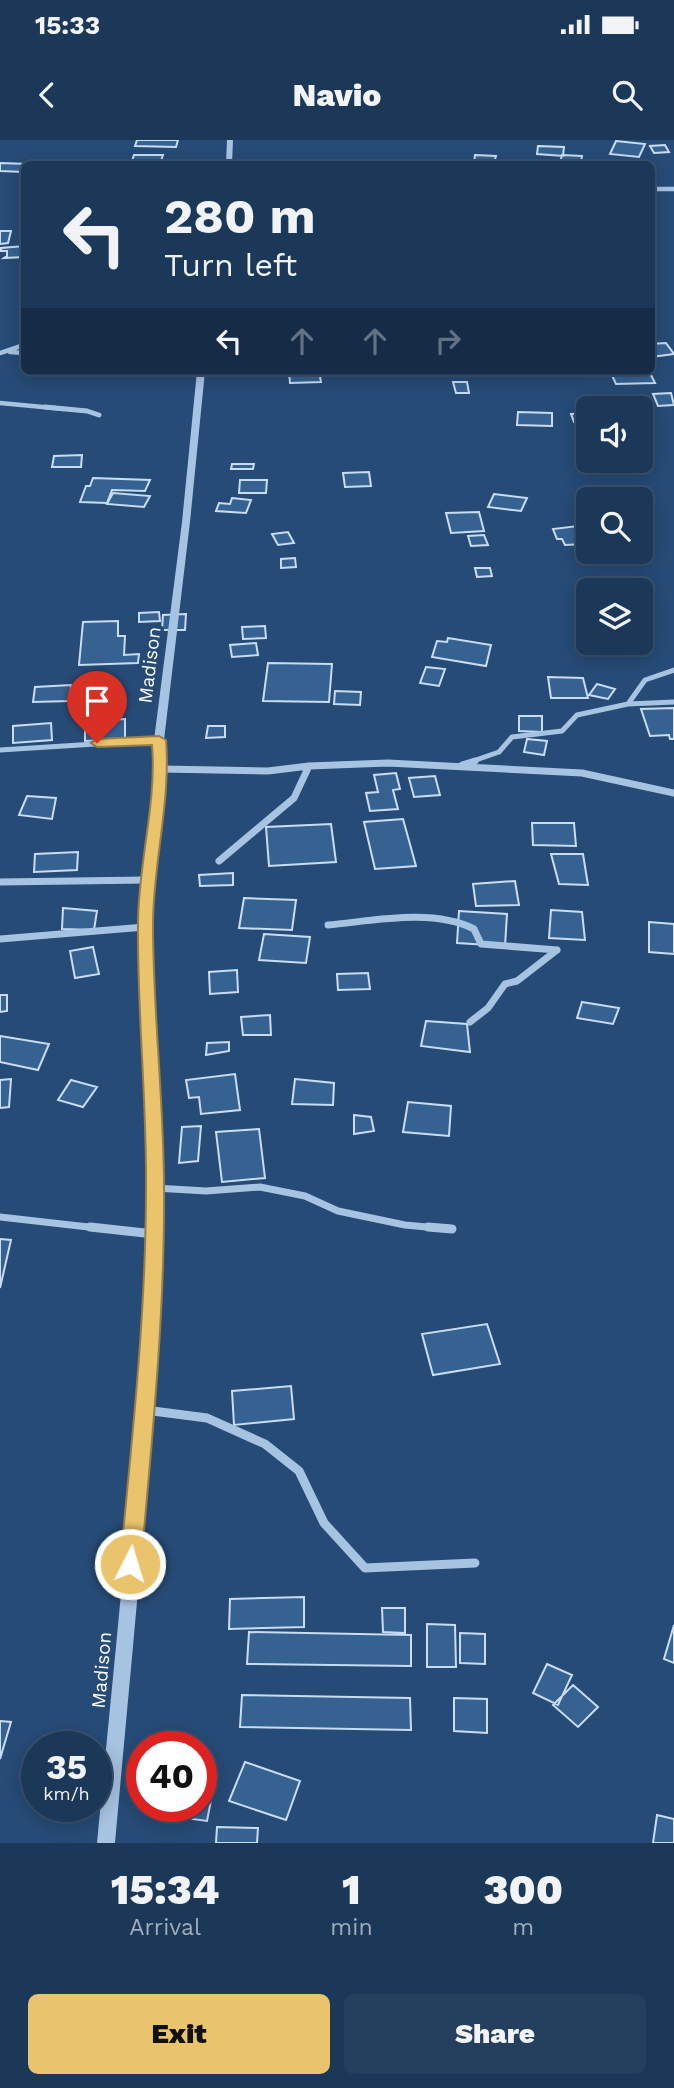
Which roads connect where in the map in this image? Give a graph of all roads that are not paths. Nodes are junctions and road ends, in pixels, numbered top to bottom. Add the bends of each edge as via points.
1 (230, 140) edge
2 (229, 161) edge
3 (655, 189) edge
4 (674, 189) edge
5 (21, 346) edge
6 (1, 353) edge
7 (21, 353) edge
8 (201, 375) edge
9 (0, 403) edge
10 (99, 415) dead end
11 (674, 670) edge
12 (674, 702) edge
13 (628, 704) junction
14 (159, 740) junction
15 (0, 750) edge
16 (309, 766) junction
17 (458, 767) junction
18 (161, 769) junction
19 (674, 793) edge
20 (219, 861) dead end
21 (146, 880) junction
22 (0, 882) edge
23 (328, 925) dead end
24 (145, 927) junction
25 (0, 939) edge
26 (470, 1022) dead end
27 (155, 1188) junction
28 (0, 1217) edge
29 (452, 1229) dead end
30 (155, 1234) junction
31 (145, 1410) junction
32 (475, 1563) dead end
33 (106, 1843) edge

1 - 2 street
3 - 4 street
5 - 6 street
6 - 7 street
8 - 14 street, Madison
9 - 10 street
11 - 13 street via 645,680
12 - 13 street
13 - 17 street via 577,715 562,731 512,737 499,752
14 - 15 street
14 - 18 street, Madison
16 - 17 street via 388,763
16 - 18 street via 268,771
16 - 20 street via 294,798
17 - 19 street via 582,773
18 - 21 street, Madison
21 - 22 street
21 - 24 street, Madison
23 - 26 street via 434,919 476,930 481,944 557,950 517,981 505,984 488,1008
24 - 25 street
24 - 27 street, Madison
27 - 29 street via 260,1188 305,1196 338,1211
27 - 30 street, Madison
28 - 30 street
30 - 31 street, Madison
31 - 32 street via 207,1418 265,1444 299,1471 324,1523 365,1568
31 - 33 street, Madison

